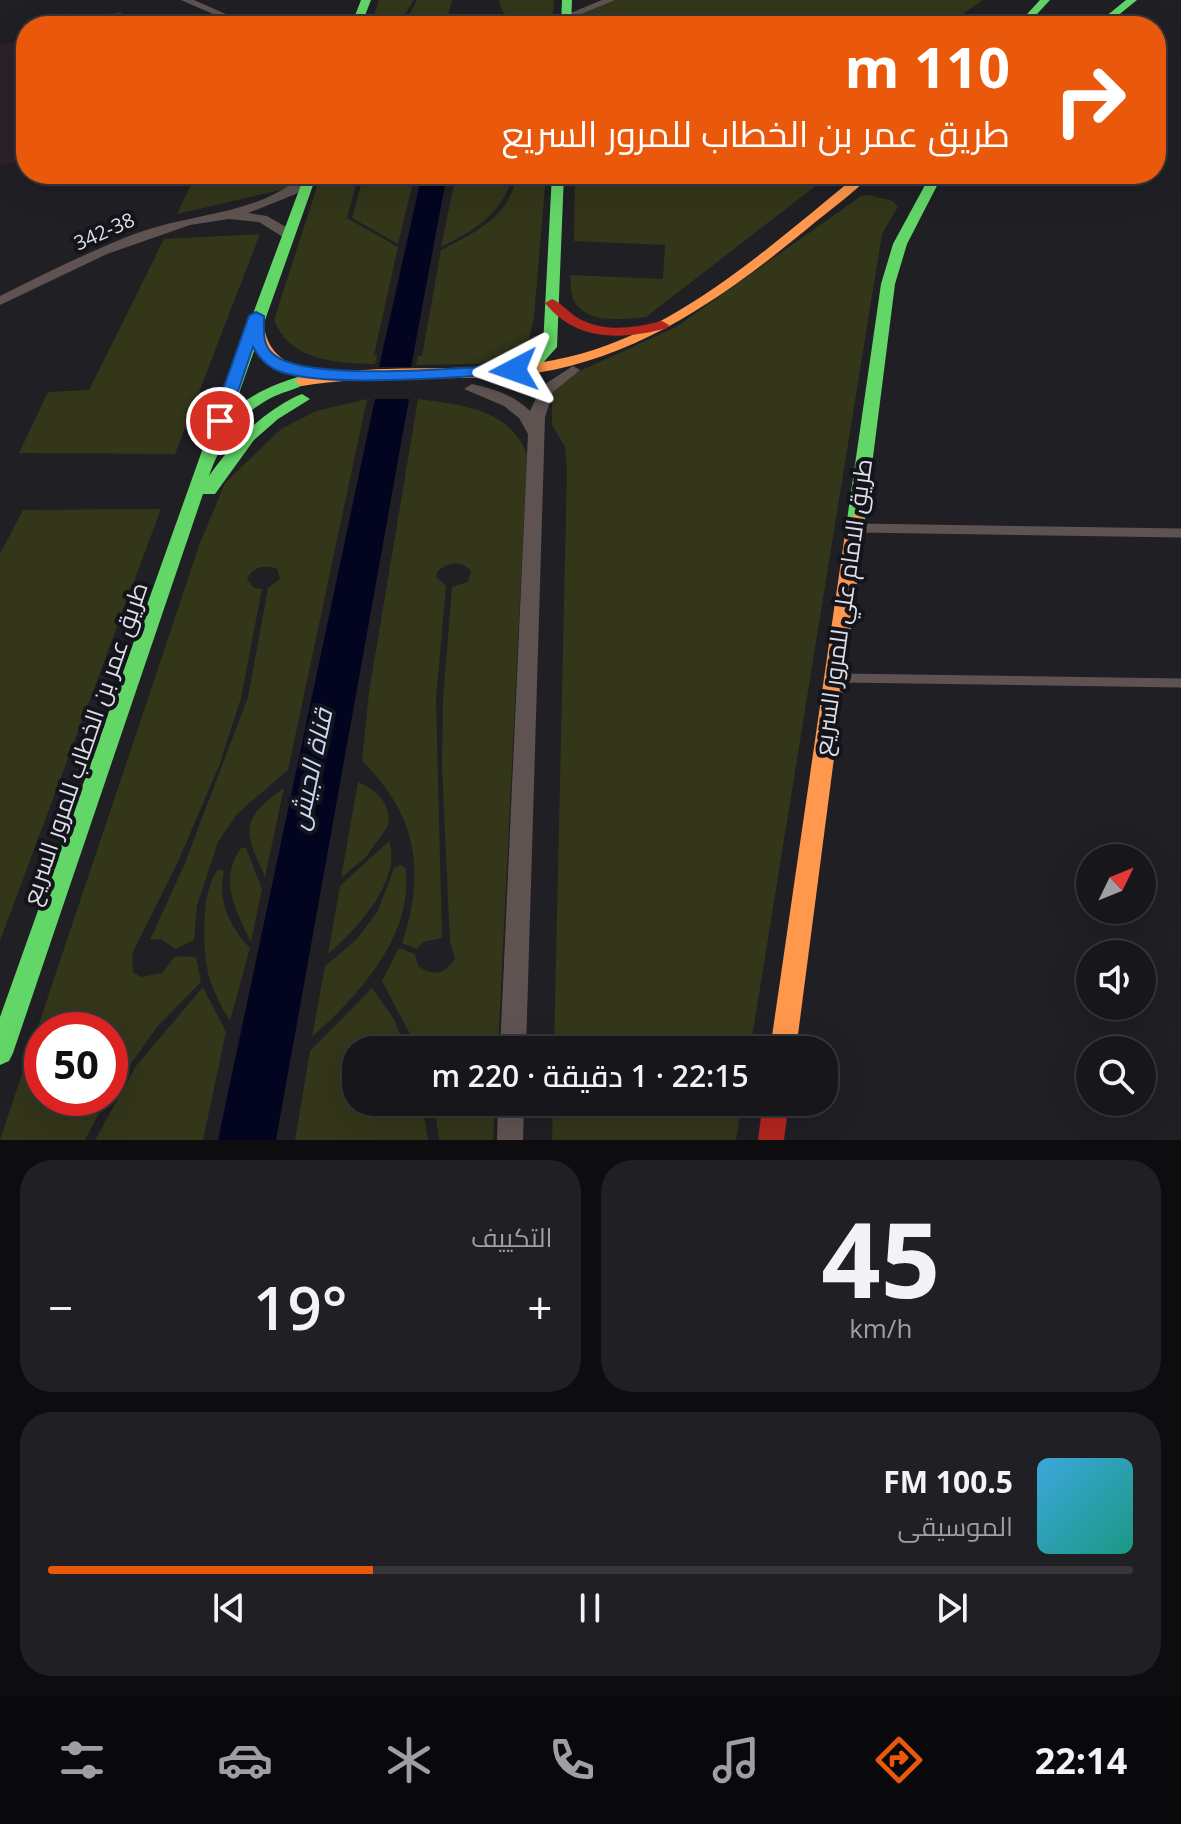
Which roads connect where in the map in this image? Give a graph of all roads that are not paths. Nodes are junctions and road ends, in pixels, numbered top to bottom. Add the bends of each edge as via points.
1 (186, 0) edge
2 (610, 0) edge
3 (1045, 0) edge
4 (1132, 0) edge
5 (566, 14) edge
6 (224, 16) edge
7 (1030, 16) edge
8 (1112, 16) edge
9 (297, 184) edge
10 (307, 184) edge
11 (558, 184) edge
12 (854, 184) edge
13 (930, 184) edge
14 (230, 216) junction
15 (288, 234) junction
16 (0, 301) edge
17 (552, 303) junction
18 (256, 316) junction
19 (669, 322) junction
20 (634, 341) junction
21 (573, 370) junction
22 (497, 372) junction
23 (363, 380) junction
24 (420, 382) junction
25 (472, 389) junction
26 (536, 435) junction
27 (211, 448) junction
28 (852, 527) junction
29 (1181, 533) edge
30 (172, 565) junction
31 (832, 678) junction
32 (1181, 683) edge
33 (514, 1036) edge
34 (785, 1036) edge
35 (0, 1053) edge
36 (511, 1116) edge
37 (774, 1116) edge
38 (510, 1140) edge
39 (771, 1140) edge

1 - 6 street
2 - 5 street
3 - 7 main road
4 - 8 main road
9 - 14 street via 275,199
10 - 15 main road, طريق عمر بن الخطاب للمرور السريع
11 - 17 main road
12 - 19 main road, طريق عمر بن الخطاب للمرور السريع via 764,256
13 - 28 main road, طريق الامام علي للمرور السريع via 900,244 888,284
14 - 15 street via 263,218
14 - 16 street, 342-38 via 136,237
15 - 18 main road, طريق عمر بن الخطاب للمرور السريع
17 - 19 main road via 573,324 598,330 628,332
17 - 22 main road via 552,338 545,354 527,366
18 - 23 main road, طريق عمر بن الخطاب للمرور السريع via 260,348 279,366
18 - 27 main road, طريق عمر بن الخطاب للمرور السريع
19 - 20 main road, طريق عمر بن الخطاب للمرور السريع
20 - 21 main road
20 - 22 main road, طريق عمر بن الخطاب للمرور السريع via 568,363
21 - 25 main road via 533,384
21 - 26 street via 545,389
22 - 24 main road, طريق عمر بن الخطاب للمرور السريع
23 - 24 main road, طريق عمر بن الخطاب للمرور السريع
23 - 27 main road, طريق عمر بن الخطاب للمرور السريع via 301,381 255,399 232,416
23 - 30 main road via 284,407 260,423 215,479
24 - 25 main road
25 - 26 street via 506,399 526,415
26 - 33 street
27 - 30 main road, طريق عمر بن الخطاب للمرور السريع
28 - 29 lane
28 - 31 main road, طريق الامام علي للمرور السريع
30 - 35 main road, طريق عمر بن الخطاب للمرور السريع
31 - 32 lane
31 - 34 main road, طريق الامام علي للمرور السريع
36 - 38 street
37 - 39 main road

